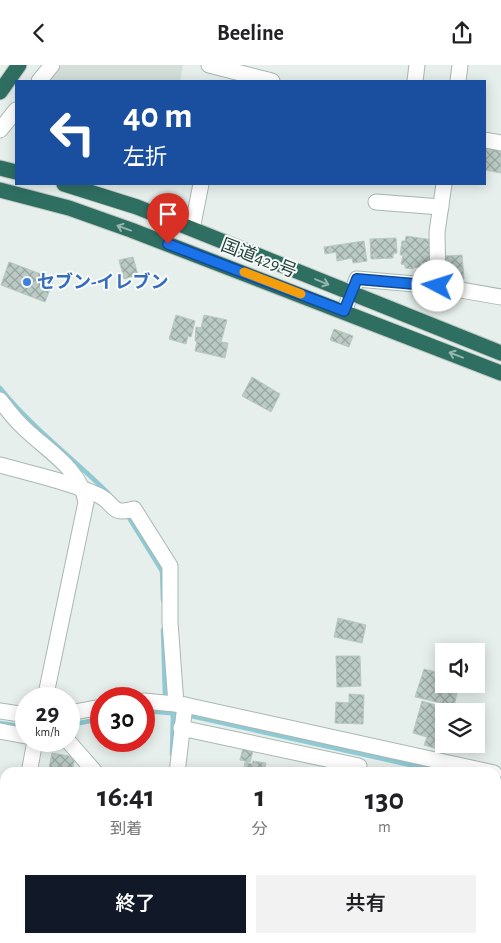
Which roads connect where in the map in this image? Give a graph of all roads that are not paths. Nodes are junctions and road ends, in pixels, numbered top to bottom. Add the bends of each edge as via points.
1 (19, 65) edge
2 (52, 65) edge
3 (417, 65) edge
4 (460, 65) edge
5 (217, 72) edge
6 (40, 80) edge
7 (266, 80) edge
8 (416, 80) edge
9 (458, 80) edge
10 (0, 92) edge
11 (15, 111) edge
12 (0, 130) edge
13 (486, 141) edge
14 (501, 143) edge
15 (0, 168) edge
16 (15, 172) edge
17 (67, 185) edge
18 (201, 185) edge
19 (444, 185) edge
20 (0, 190) edge
21 (376, 201) dead end
22 (441, 207) junction
23 (192, 229) junction
24 (438, 286) junction
25 (351, 294) junction
26 (501, 297) edge
27 (344, 311) junction
28 (501, 353) edge
29 (501, 373) edge
30 (0, 400) edge
31 (0, 465) edge
32 (84, 490) junction
33 (47, 687) edge
34 (155, 704) edge
35 (0, 711) edge
36 (15, 713) edge
37 (182, 713) junction
38 (0, 731) edge
39 (15, 734) edge
40 (33, 752) edge
41 (78, 752) edge
42 (359, 766) dead end
43 (437, 766) edge
44 (30, 767) edge
45 (91, 767) edge
46 (178, 767) edge

1 - 10 highway
2 - 6 street
3 - 8 street
4 - 9 street
5 - 7 street
11 - 12 street
13 - 14 street
15 - 16 highway
17 - 23 highway, 国道429号
18 - 23 street
19 - 22 street
27 -> 20 highway, 国道429号 via 78,211
21 - 22 street
22 - 24 street via 437,232
23 -> 25 highway, 国道429号
24 - 25 street via 357,279
24 - 26 street
25 - 27 street
25 - 28 highway, 国道429号
29 -> 27 highway, 国道429号
30 - 32 street via 21,425 74,473
31 - 32 street
32 - 33 street via 86,502
32 - 37 street via 99,495 116,510 134,509 170,566 170,622
34 - 37 street
35 - 36 street
37 - 42 street
37 - 43 street
37 - 46 street
38 - 39 street
40 - 44 street
41 - 45 street

